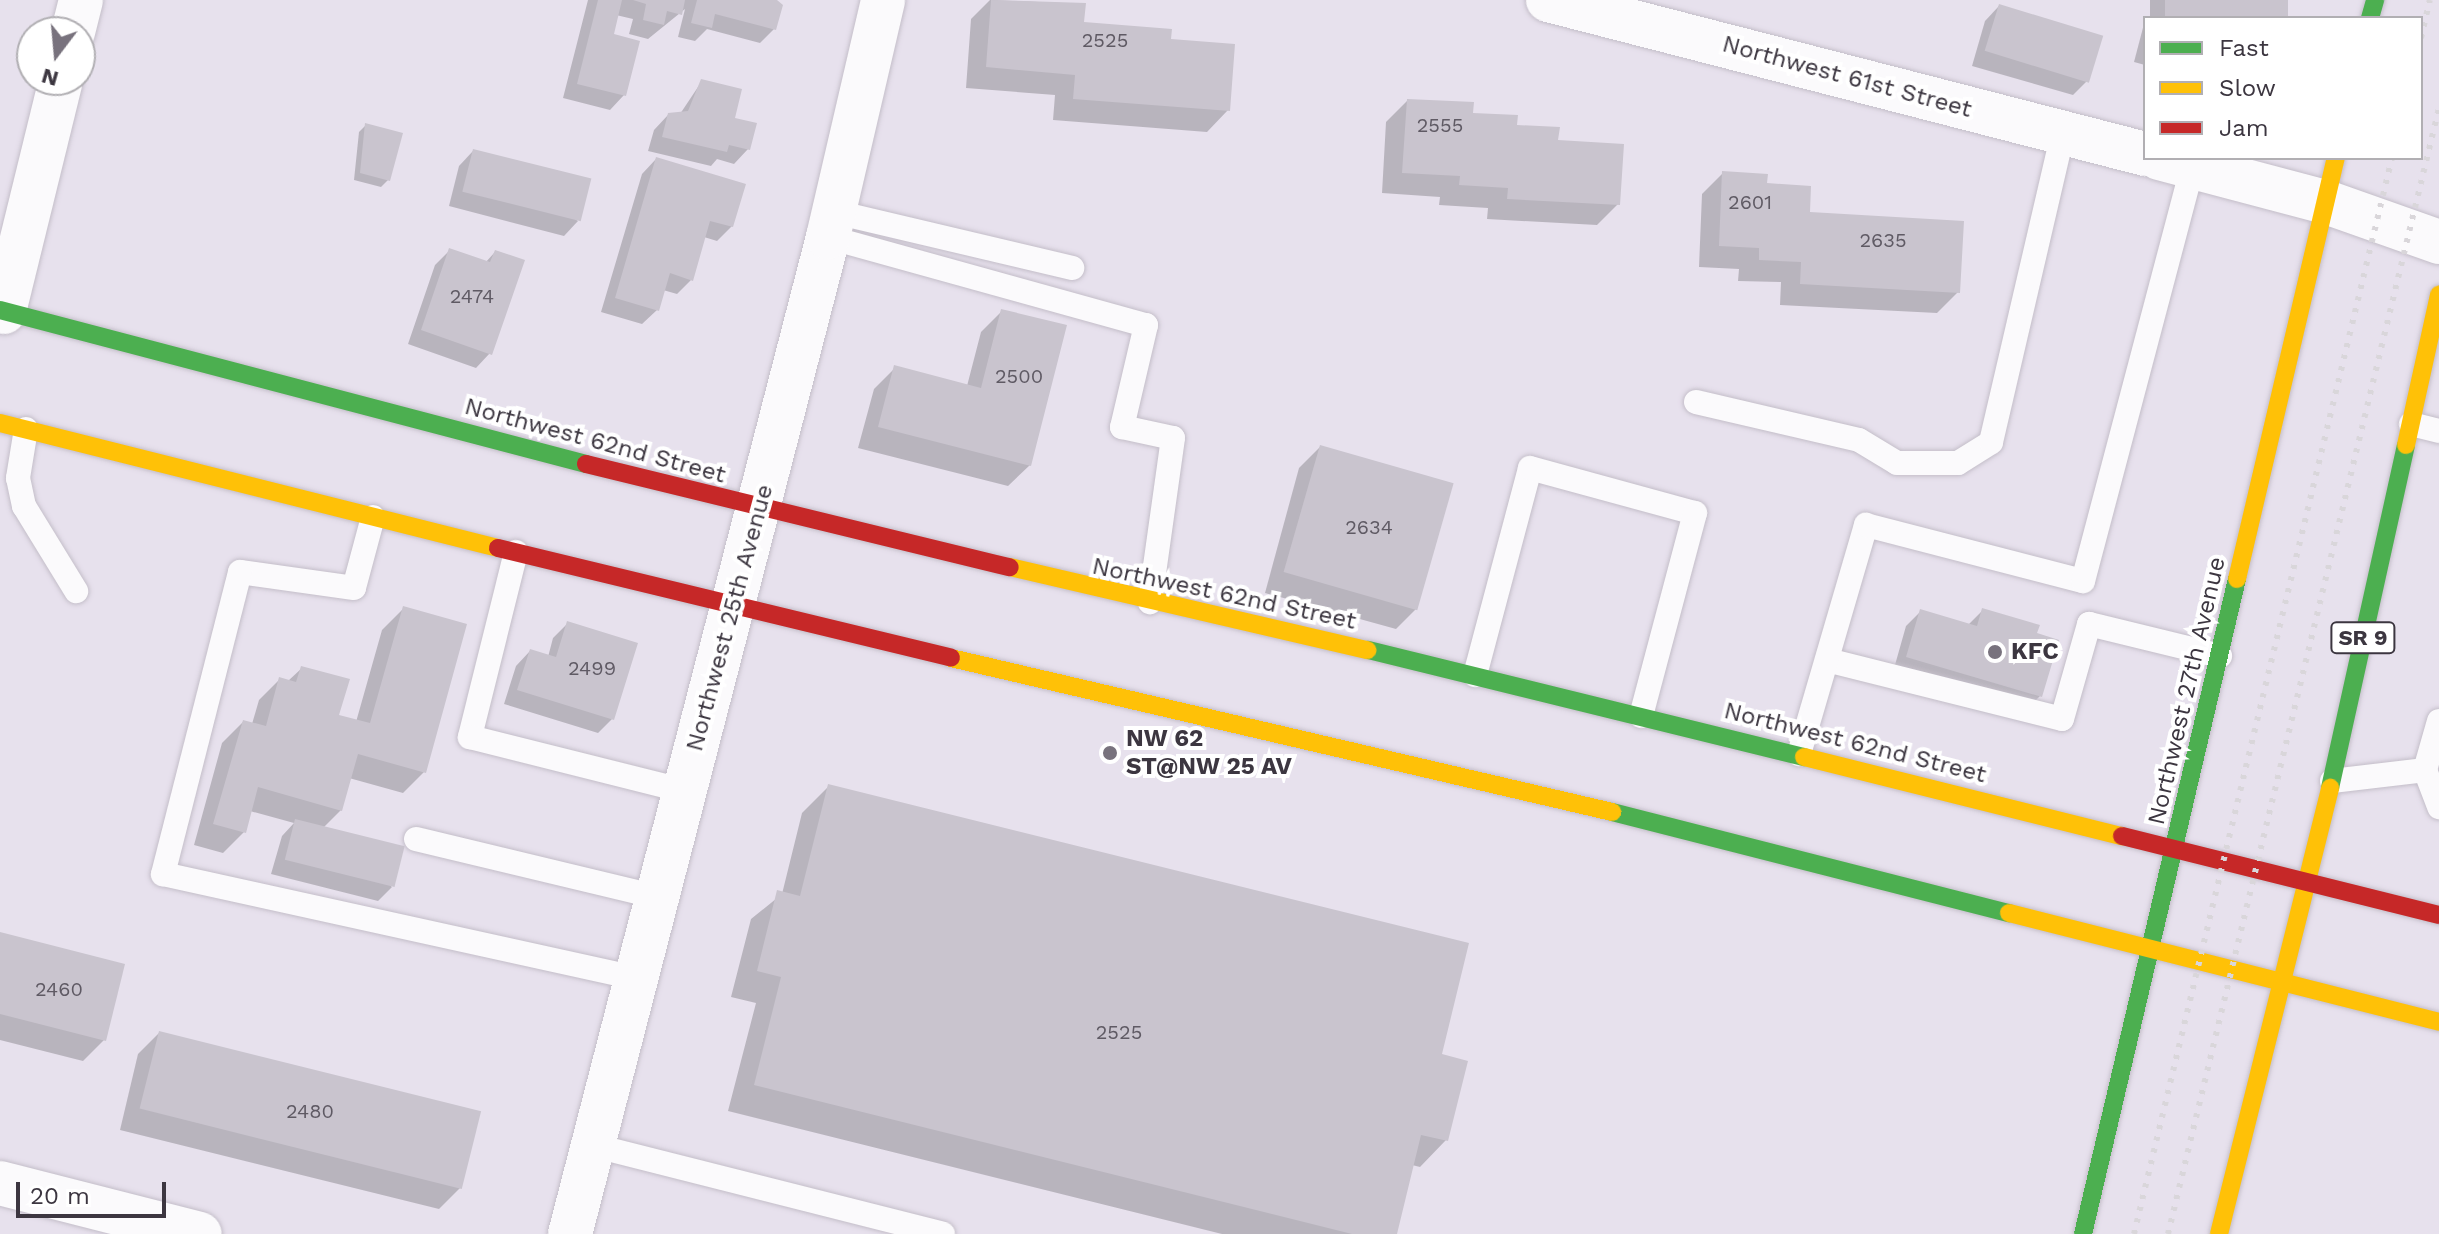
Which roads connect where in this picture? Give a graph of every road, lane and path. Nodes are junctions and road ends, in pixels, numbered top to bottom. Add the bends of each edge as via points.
1 (883, 0) edge
2 (1548, 0) edge
3 (57, 96) edge
4 (2063, 133) junction
5 (2143, 153) edge
6 (2336, 160) edge
7 (2175, 162) edge
8 (2326, 202) junction
9 (830, 224) junction
10 (2439, 242) edge
11 (1072, 268) dead end
12 (2439, 295) edge
13 (2, 311) edge
14 (1696, 402) dead end
15 (0, 423) edge
16 (2411, 424) junction
17 (26, 429) junction
18 (2439, 431) edge
19 (758, 509) junction
20 (373, 517) junction
21 (516, 552) junction
22 (2083, 581) junction
23 (76, 591) dead end
24 (1150, 602) junction
25 (733, 607) junction
26 (2089, 624) junction
27 (2220, 656) junction
28 (1827, 660) junction
29 (1475, 675) junction
30 (1641, 716) junction
31 (2439, 721) edge
32 (1799, 754) junction
33 (2425, 770) junction
34 (2332, 781) junction
35 (685, 791) junction
36 (2439, 807) edge
37 (416, 839) dead end
38 (2175, 848) junction
39 (2310, 880) junction
40 (657, 897) junction
41 (2439, 915) edge
42 (2152, 947) junction
43 (636, 978) junction
44 (2282, 979) junction
45 (2439, 1022) edge
46 (592, 1145) junction
47 (0, 1183) edge
48 (72, 1218) edge
49 (200, 1234) edge
50 (570, 1234) edge
51 (943, 1234) edge
52 (2083, 1234) edge
53 (2219, 1234) edge

1 - 9 street, Northwest 25th Avenue
2 - 4 street, Northwest 61st Street
3 - 13 street
4 - 5 street, Northwest 61st Street
4 - 14 lane via 1991,442 1958,463 1897,463 1859,440
6 - 8 main road, Northwest 27th Avenue
7 - 8 street
7 - 22 lane
8 - 10 street
8 - 27 main road, Northwest 27th Avenue
9 - 11 lane
9 - 19 street, Northwest 25th Avenue
9 - 24 lane via 1146,325 1122,427 1173,438
12 - 16 main road, SR 9
13 - 19 main road, Northwest 62nd Street
15 - 17 main road
16 - 18 lane
16 - 34 main road, SR 9
17 - 20 main road
17 - 23 lane via 18,478 24,506
19 - 24 main road, Northwest 62nd Street
19 - 25 street, Northwest 25th Avenue
20 - 21 main road
20 - 43 lane via 354,588 240,572 163,874
21 - 25 main road
21 - 35 lane via 470,737
22 - 26 lane
22 - 28 lane via 1866,525
24 - 29 main road, Northwest 62nd Street
25 - 35 street, Northwest 25th Avenue
25 - 42 main road via 1641,819
26 - 27 lane
26 - 28 lane via 2062,719
27 - 38 main road, Northwest 27th Avenue
28 - 32 lane
29 - 30 main road, Northwest 62nd Street
29 - 30 lane via 1530,468 1695,513
30 - 32 main road, Northwest 62nd Street
31 - 33 lane
32 - 38 main road, Northwest 62nd Street
33 - 34 lane
33 - 36 lane
34 - 39 main road, SR 9
35 - 40 street, Northwest 25th Avenue
37 - 40 lane
38 - 39 main road, Northwest 62nd Street
38 - 42 main road, Northwest 27th Avenue
39 - 41 main road, Northwest 62nd Street
39 - 44 main road, SR 9
40 - 43 street, Northwest 25th Avenue
42 - 44 main road
42 - 52 main road, Northwest 27th Avenue
43 - 46 street, Northwest 25th Avenue
44 - 45 main road
44 - 53 main road, SR 9
46 - 50 street, Northwest 25th Avenue
46 - 51 lane
47 - 48 street
48 - 49 street

